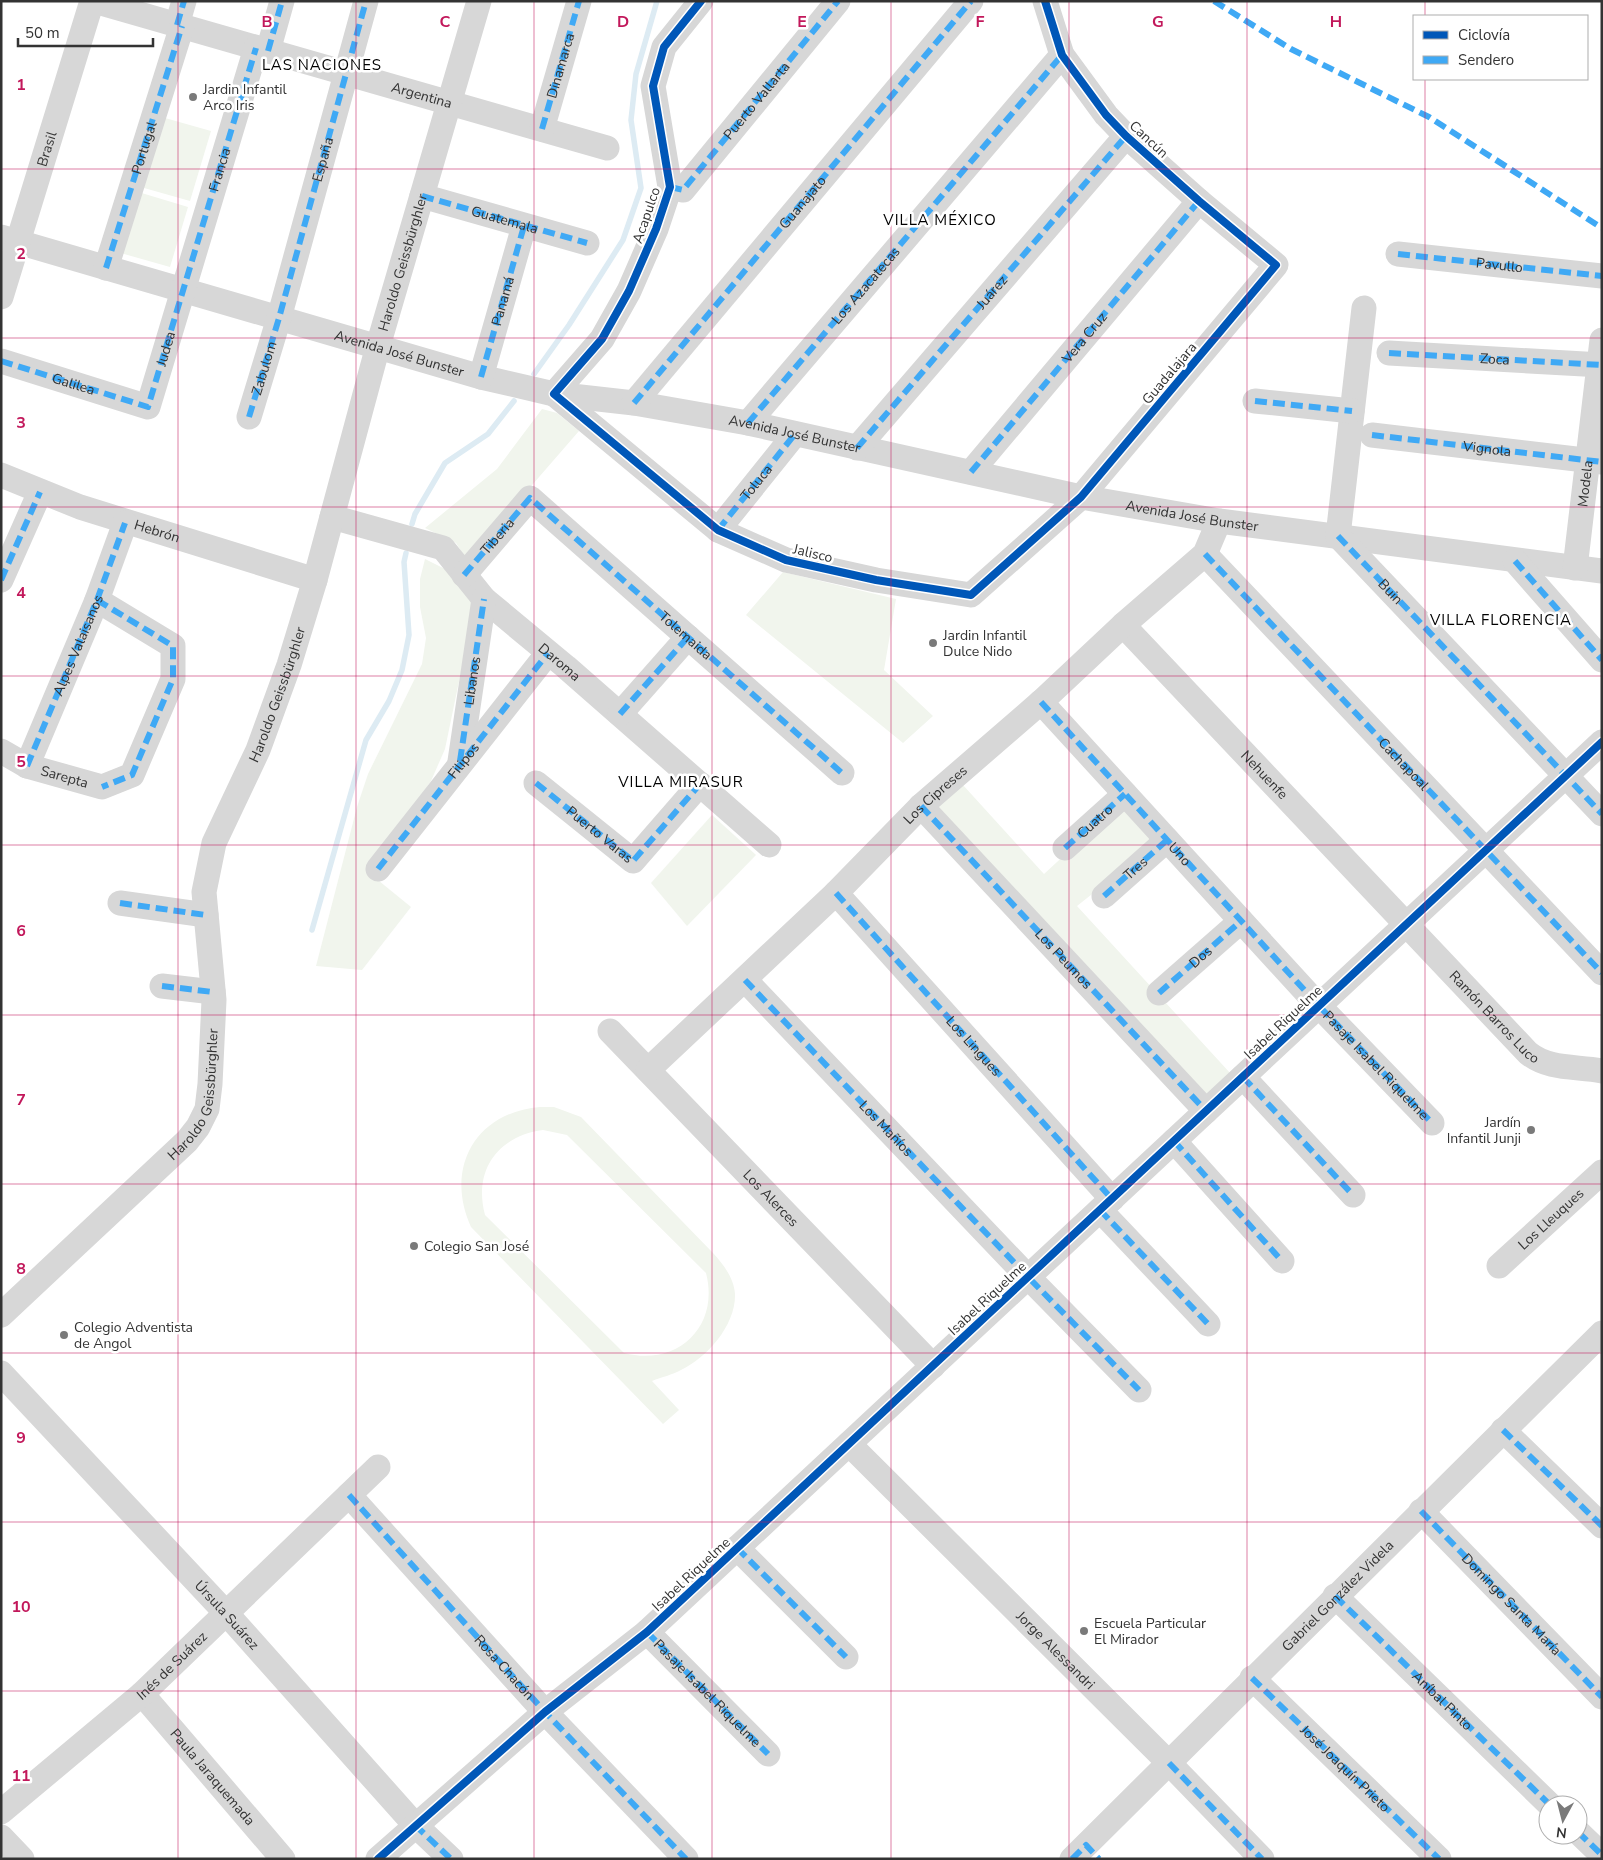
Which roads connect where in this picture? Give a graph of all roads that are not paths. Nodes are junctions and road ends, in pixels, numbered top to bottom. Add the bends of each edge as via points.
1 (93, 1) edge
2 (184, 1) edge
3 (282, 1) edge
4 (366, 1) edge
5 (479, 1) edge
6 (579, 1) edge
7 (701, 1) edge
8 (838, 1) edge
9 (970, 1) edge
10 (1045, 1) edge
11 (179, 26) junction
12 (262, 50) junction
13 (1062, 56) junction
14 (346, 74) junction
15 (449, 103) junction
16 (542, 129) junction
17 (1126, 136) junction
18 (607, 148) dead end
19 (670, 188) junction
20 (422, 196) junction
21 (1199, 201) junction
22 (524, 226) junction
23 (10, 240) edge
24 (587, 243) dead end
25 (1398, 254) dead end
26 (1276, 265) joint
27 (106, 268) junction
28 (1602, 276) edge
29 (184, 290) junction
30 (1, 297) edge
31 (1364, 308) dead end
32 (279, 318) junction
33 (1602, 340) edge
34 (378, 346) junction
35 (1389, 353) dead end
36 (1, 361) edge
37 (1600, 364) edge
38 (481, 377) junction
39 (554, 394) junction
40 (1255, 401) dead end
41 (634, 403) junction
42 (148, 406) joint
43 (1352, 411) junction
44 (249, 418) dead end
45 (748, 423) junction
46 (795, 434) junction
47 (1372, 435) dead end
48 (857, 448) junction
49 (1595, 461) edge
50 (971, 472) junction
51 (1, 475) edge
52 (40, 492) junction
53 (1081, 497) junction
54 (530, 498) joint
55 (332, 517) junction
56 (1219, 521) junction
57 (125, 523) junction
58 (718, 530) junction
59 (1338, 536) junction
60 (1206, 554) junction
61 (1515, 561) junction
62 (1575, 568) junction
63 (1602, 571) edge
64 (464, 574) junction
65 (1, 580) edge
66 (315, 580) junction
67 (484, 599) junction
68 (97, 600) junction
69 (1123, 625) junction
70 (688, 637) junction
71 (548, 653) junction
72 (1602, 660) edge
73 (1041, 702) junction
74 (620, 714) junction
75 (1602, 742) edge
76 (1, 751) edge
77 (460, 764) junction
78 (27, 766) junction
79 (842, 774) dead end
80 (1566, 776) junction
81 (536, 783) dead end
82 (700, 784) junction
83 (1125, 794) junction
84 (921, 806) junction
85 (1602, 814) edge
86 (1167, 840) junction
87 (769, 845) dead end
88 (1065, 848) dead end
89 (1486, 851) junction
90 (378, 869) dead end
91 (836, 893) junction
92 (1104, 896) dead end
93 (120, 903) dead end
94 (206, 915) junction
95 (1241, 921) junction
96 (1405, 926) junction
97 (1602, 973) edge
98 (745, 980) junction
99 (162, 986) dead end
100 (213, 992) junction
101 (1159, 993) dead end
102 (1319, 1006) junction
103 (610, 1031) dead end
104 (648, 1070) junction
105 (1602, 1071) edge
106 (1243, 1077) junction
107 (1206, 1111) junction
108 (1432, 1123) dead end
109 (1174, 1141) junction
110 (1602, 1172) edge
111 (1353, 1195) dead end
112 (1106, 1204) junction
113 (1282, 1260) dead end
114 (1500, 1266) dead end
115 (1028, 1277) junction
116 (1, 1315) edge
117 (1208, 1324) dead end
118 (1602, 1333) edge
119 (933, 1366) junction
120 (1, 1372) edge
121 (1139, 1390) dead end
122 (1503, 1430) junction
123 (849, 1444) junction
124 (378, 1467) dead end
125 (349, 1495) junction
126 (1421, 1511) junction
127 (1602, 1526) edge
128 (737, 1548) junction
129 (1335, 1596) junction
130 (226, 1613) junction
131 (647, 1632) junction
132 (846, 1657) dead end
133 (1252, 1678) junction
134 (142, 1694) junction
135 (1602, 1697) edge
136 (545, 1712) junction
137 (768, 1754) dead end
138 (1169, 1762) junction
139 (1540, 1795) edge
140 (1, 1812) edge
141 (414, 1825) junction
142 (1, 1837) edge
143 (1588, 1842) edge
144 (1085, 1854) edge
145 (1602, 1855) edge
146 (22, 1859) edge
147 (283, 1859) edge
148 (378, 1859) edge
149 (450, 1859) edge
150 (686, 1859) edge
151 (1262, 1859) edge
152 (1439, 1859) edge

1 - 11 street, Argentina
1 - 23 street, Brasil
2 - 11 street, Portugal
3 - 12 street, Francia
4 - 14 street, España
5 - 15 street, Haroldo Geissbürghler
6 - 16 street, Dinamarca
7 - 19 street, Acapulco via 664,47 653,86
8 - 19 street, Puerto Vallarta via 683,190
9 - 41 street, Guanajato
10 - 13 street, Cancún
11 - 12 street, Argentina
11 - 27 street, Portugal
12 - 14 street, Argentina
12 - 29 street, Francia
13 - 17 street, Cancún
13 - 45 street, Los Azacatecas
14 - 15 street, Argentina
14 - 32 street, España
15 - 16 street, Argentina
15 - 20 street, Haroldo Geissbürghler
16 - 18 street, Argentina
17 - 21 street, Cancún
17 - 48 street, Juárez
19 - 39 street, Acapulco via 633,282 602,339
20 - 22 street, Guatemala
20 - 34 street, Haroldo Geissbürghler
21 - 26 street, Cancún
21 - 50 street, Vera Cruz
22 - 24 street, Guatemala
22 - 38 street, Panamá
23 - 27 street, Avenida José Bunster
23 - 30 street, Brasil
25 - 28 street, Pavullo
26 - 53 street, Guadalajara
27 - 29 street, Avenida José Bunster
29 - 32 street, Avenida José Bunster
29 - 42 street, Judea
31 - 43 street
32 - 34 street, Avenida José Bunster
32 - 44 street, Zabulom
33 - 37 street, Modela
34 - 38 street, Avenida José Bunster
34 - 55 street, Haroldo Geissbürghler
35 - 37 street, Zoca
36 - 42 street, Galilea
37 - 49 street, Modela
38 - 39 street, Avenida José Bunster
39 - 41 street, Avenida José Bunster
39 - 58 street, Jalisco
40 - 43 street
41 - 45 street, Avenida José Bunster
43 - 59 street
45 - 46 street, Avenida José Bunster
46 - 48 street, Avenida José Bunster
46 - 58 street, Toluca
47 - 49 street, Vignola
48 - 50 street, Avenida José Bunster
49 - 62 street, Modela
50 - 53 street, Avenida José Bunster
51 - 52 street, Hebrón
52 - 57 street, Hebrón
52 - 65 street
53 - 56 street, Avenida José Bunster
53 - 58 street, Jalisco via 971,595 876,580 786,560
54 - 64 street, Tiberia
54 - 70 street, Tolemaida
55 - 64 street, Daroma via 443,548
55 - 66 street, Haroldo Geissbürghler
56 - 59 street, Avenida José Bunster
56 - 60 street, Los Cipreses
57 - 66 street, Hebrón
57 - 68 street, Alpes Valaisanos
59 - 61 street, Avenida José Bunster
59 - 80 street, Buin
60 - 69 street, Los Cipreses
60 - 89 street, Cachapoal
61 - 62 street, Avenida José Bunster
61 - 72 street
62 - 63 street, Avenida José Bunster
64 - 67 street, Daroma
66 - 94 street, Haroldo Geissbürghler via 258,750 214,843 204,892
67 - 71 street, Daroma
67 - 77 street, Libanos
68 - 78 street, Alpes Valaisanos
68 - 78 street, Sarepta via 173,646 173,679 132,775 102,787
69 - 73 street, Los Cipreses
69 - 96 street, Nehuenfe
70 - 74 street
70 - 79 street, Tolemaida
71 - 74 street, Daroma
71 - 77 street, Filipos
73 - 83 street, Uno
73 - 84 street, Los Cipreses
74 - 82 street, Daroma
75 - 80 street, Isabel Riquelme
76 - 78 street, Sarepta
77 - 90 street, Filipos
80 - 85 street, Buin
80 - 89 street, Isabel Riquelme
81 - 82 street, Puerto Varas via 633,861
82 - 87 street, Daroma
83 - 86 street, Uno
83 - 88 street, Cuatro
84 - 91 street, Los Cipreses
84 - 107 street, Los Peumos
86 - 92 street, Tres
86 - 95 street, Uno
89 - 96 street, Isabel Riquelme
89 - 97 street, Cachapoal
91 - 98 street, Los Cipreses
91 - 112 street, Los Lingues
93 - 94 street
94 - 100 street, Haroldo Geissbürghler
95 - 101 street, Dos
95 - 102 street, Uno
96 - 102 street, Isabel Riquelme
96 - 105 street, Ramón Barros Luco via 1537,1060
98 - 104 street, Los Cipreses
98 - 115 street, Los Mañíos
99 - 100 street
100 - 116 street, Haroldo Geissbürghler via 210,1084 207,1109 198,1128
102 - 106 street, Isabel Riquelme
102 - 108 street, Pasaje Isabel Riquelme
103 - 104 street, Los Alerces
104 - 119 street, Los Alerces
106 - 107 street, Isabel Riquelme
106 - 111 street
107 - 109 street, Isabel Riquelme
109 - 112 street, Isabel Riquelme
109 - 113 street
110 - 114 street, Los Lleuques
112 - 115 street, Isabel Riquelme
112 - 117 street
115 - 119 street, Isabel Riquelme
115 - 121 street
118 - 122 street, Gabriel González Videla
119 - 123 street, Isabel Riquelme
120 - 130 street, Úrsula Suárez
122 - 126 street, Gabriel González Videla
122 - 127 street
123 - 128 street, Isabel Riquelme
123 - 138 street, Jorge Alessandri
124 - 125 street, Inés de Suárez
125 - 130 street, Inés de Suárez
125 - 136 street, Rosa Chacón
126 - 129 street, Gabriel González Videla
126 - 135 street, Domingo Santa María
128 - 131 street, Isabel Riquelme
128 - 132 street
129 - 133 street, Gabriel González Videla
129 - 139 street, Aníbal Pinto
130 - 134 street, Inés de Suárez
130 - 141 street, Úrsula Suárez
131 - 136 street, Isabel Riquelme
131 - 137 street, Pasaje Isabel Riquelme
133 - 138 street, Gabriel González Videla
133 - 152 street, José Joaquín Prieto
134 - 140 street, Inés de Suárez
134 - 147 street, Paula Jaraquemada
136 - 141 street, Isabel Riquelme
136 - 150 street, Rosa Chacón
138 - 144 street, Gabriel González Videla
138 - 151 street, Jorge Alessandri
141 - 148 street, Isabel Riquelme
141 - 149 street, Úrsula Suárez
142 - 146 street
143 - 145 street

